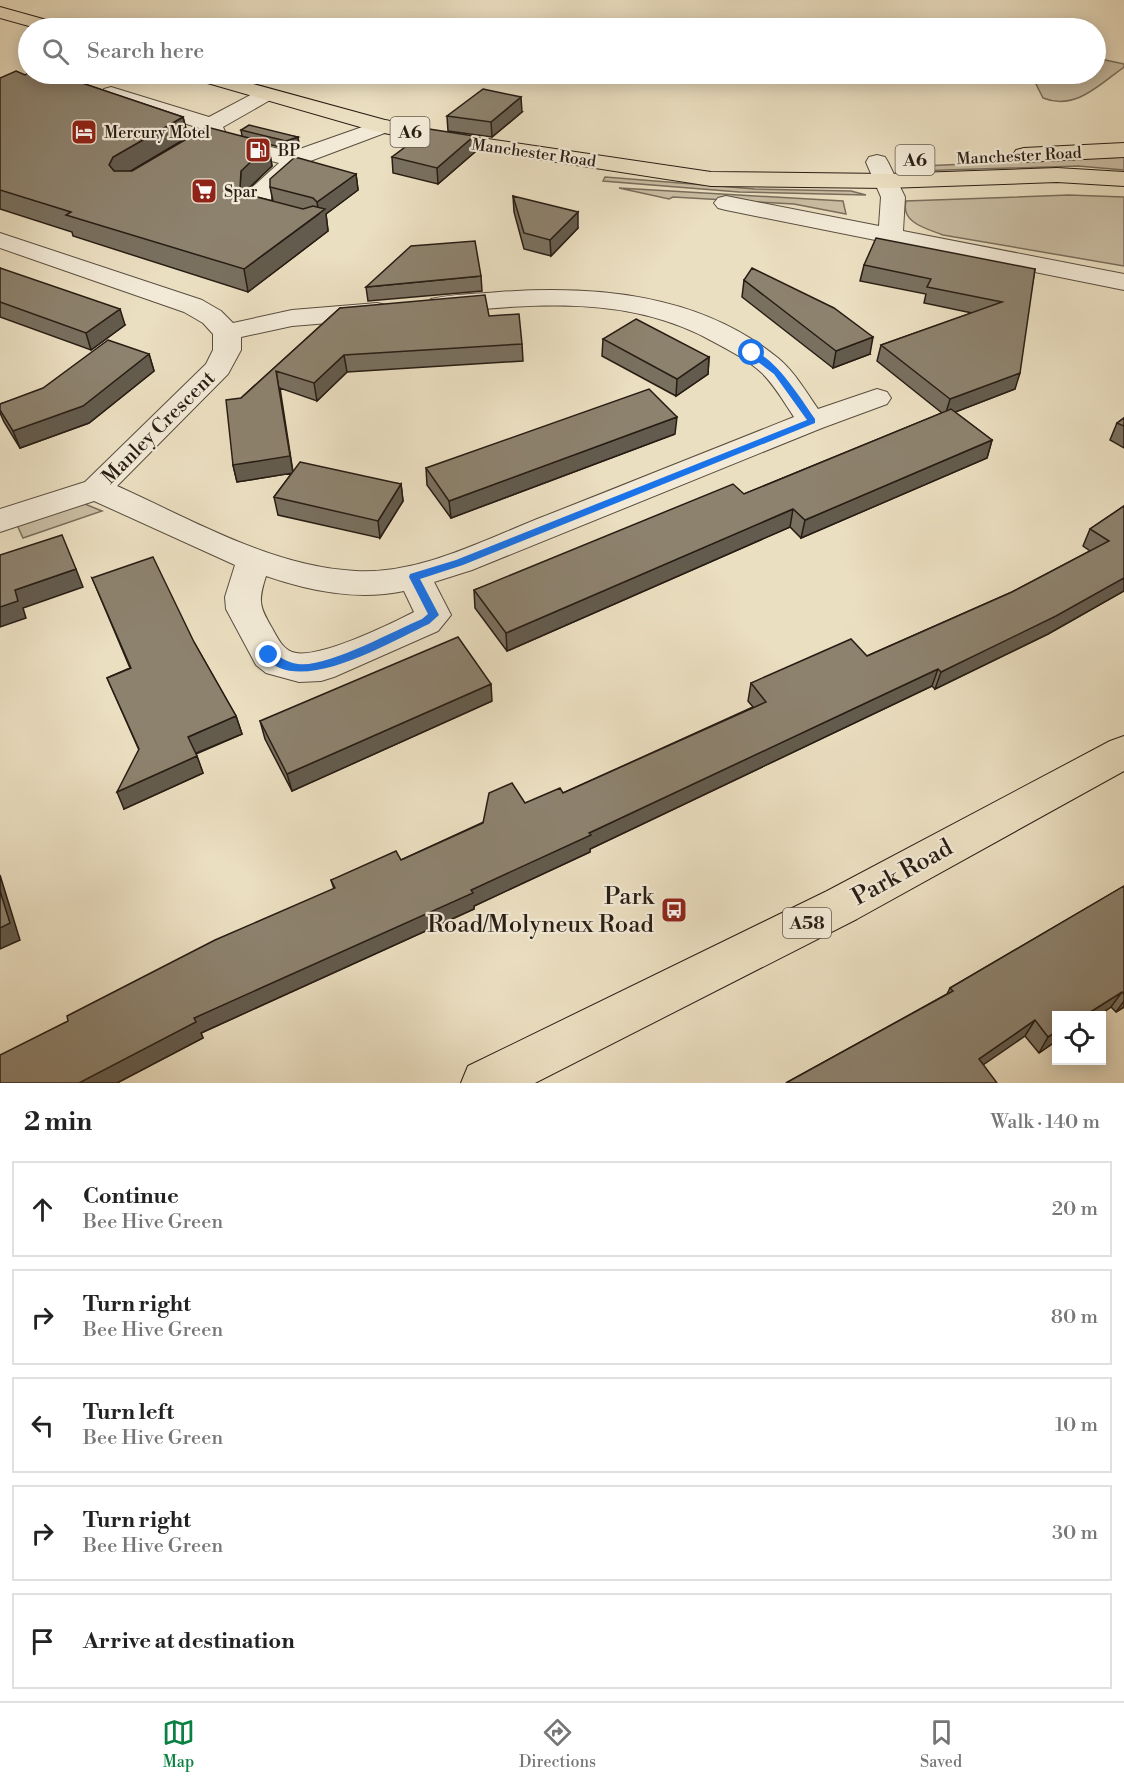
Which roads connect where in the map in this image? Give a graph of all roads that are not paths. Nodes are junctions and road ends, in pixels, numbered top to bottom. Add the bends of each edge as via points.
1 (0, 12) edge
2 (20, 18) edge
3 (229, 84) edge
4 (111, 93) edge
5 (265, 95) junction
6 (382, 126) junction
7 (213, 129) junction
8 (196, 145) edge
9 (1124, 150) edge
10 (297, 158) junction
11 (882, 171) junction
12 (1124, 179) edge
13 (726, 203) dead end
14 (308, 221) edge
15 (890, 236) junction
16 (0, 240) edge
17 (1113, 280) edge
18 (1124, 308) edge
19 (227, 332) junction
20 (877, 398) dead end
21 (812, 421) junction
22 (96, 489) junction
23 (0, 521) edge
24 (253, 562) junction
25 (414, 577) junction
26 (1124, 752) edge
27 (485, 1083) edge

1 - 2 main road
3 - 5 main road, Manchester Road / A6
4 - 7 street
5 - 6 main road, Manchester Road / A6
5 - 7 street
6 - 10 street
6 - 11 main road, Manchester Road / A6 via 496,148 711,179 770,182
7 - 8 street
7 - 10 street via 218,140
9 - 11 main road, Manchester Road / A6
10 - 14 street via 259,192 259,208
11 - 12 main road, Manchester Road / A6
11 - 15 street via 894,211
13 - 15 street
15 - 17 street
16 - 19 street via 193,306
17 - 18 street
19 - 21 street via 292,318 523,297 633,302 693,319 752,353 777,372
19 - 22 street, Manley Crescent via 227,350 218,368
20 - 21 street
21 - 25 street
22 - 23 street, Manley Crescent
22 - 24 street
24 - 25 street via 354,583
24 - 25 street via 242,597 243,609 269,655 279,663 299,668 321,667 426,621 433,615
26 - 27 main road, Park Road / A58 via 842,905

